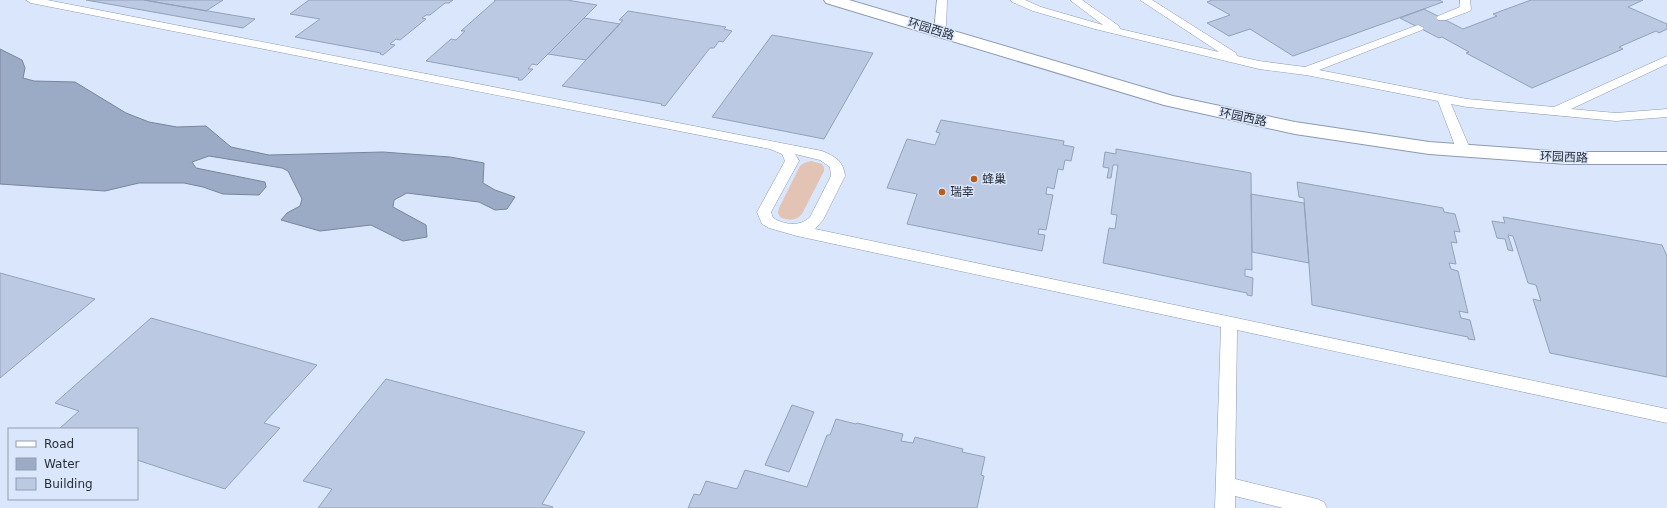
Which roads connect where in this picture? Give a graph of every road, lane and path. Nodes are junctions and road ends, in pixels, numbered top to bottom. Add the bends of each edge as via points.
1 (31, 0) edge
2 (942, 0) edge
3 (1016, 0) edge
4 (1075, 0) edge
5 (1145, 0) edge
6 (1465, 0) edge
7 (837, 1) edge
8 (1442, 18) dead end
9 (1418, 28) dead end
10 (940, 32) junction
11 (1122, 33) junction
12 (1667, 60) edge
13 (1242, 61) junction
14 (1306, 72) junction
15 (1443, 99) junction
16 (1555, 112) junction
17 (1667, 113) edge
18 (773, 146) junction
19 (1464, 151) junction
20 (1667, 158) edge
21 (797, 231) junction
22 (1229, 322) junction
23 (1667, 416) edge
24 (1225, 485) junction
25 (1225, 508) edge
26 (1317, 508) edge

1 - 18 lane
2 - 10 lane
3 - 11 lane via 1054,14
4 - 11 lane
5 - 13 lane
6 - 8 lane via 1466,9
7 - 10 street, 环园西路
9 - 14 lane
10 - 19 street, 环园西路 via 1170,101 1295,128
11 - 13 lane
12 - 16 lane
13 - 14 lane
14 - 15 lane
15 - 16 lane
15 - 19 lane
16 - 17 lane via 1616,116
18 - 21 lane via 788,152 792,161 764,212 764,217 774,225
18 - 21 lane via 829,158 838,169 838,176 816,220
19 - 20 street, 环园西路 via 1567,158
21 - 22 lane
22 - 23 lane
22 - 24 lane
24 - 25 lane
24 - 26 lane

